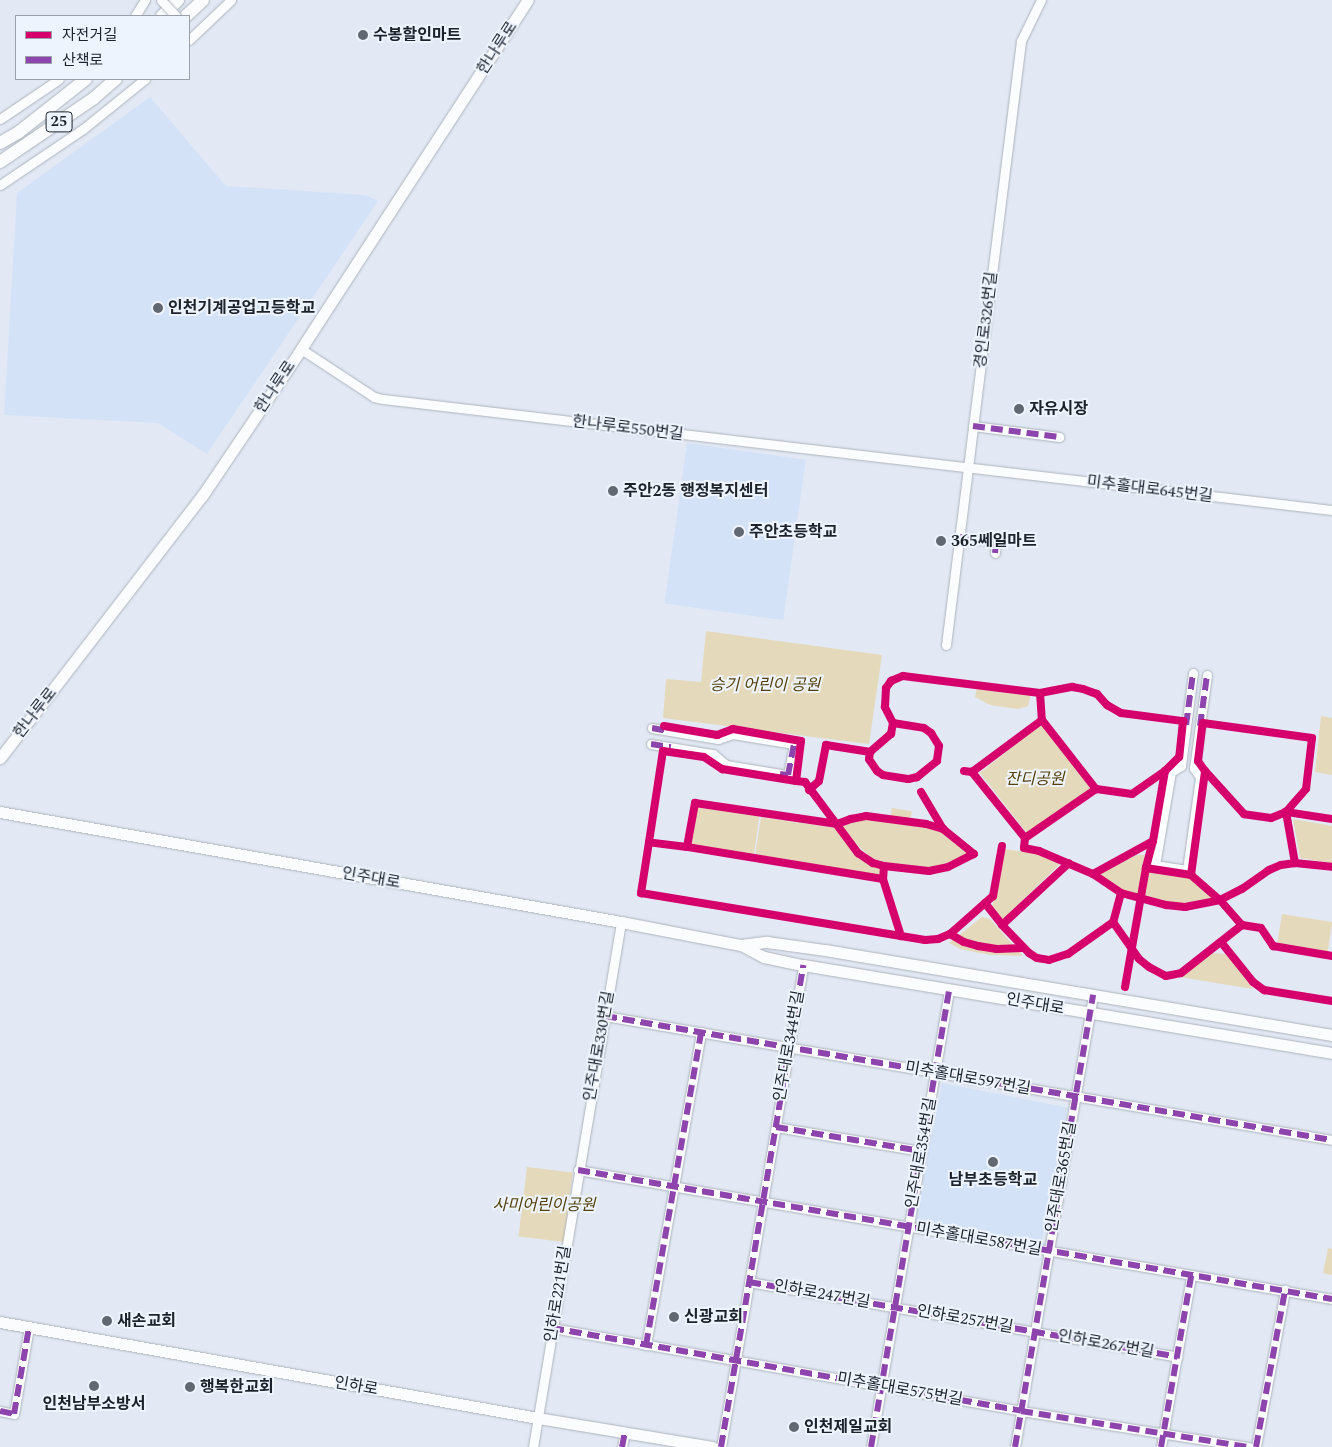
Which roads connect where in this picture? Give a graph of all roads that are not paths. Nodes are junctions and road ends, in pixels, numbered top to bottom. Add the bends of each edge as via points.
1 (145, 0) edge
2 (161, 0) edge
3 (178, 0) edge
4 (202, 0) edge
5 (231, 0) edge
6 (528, 0) edge
7 (1041, 0) edge
8 (136, 15) edge
9 (163, 15) edge
10 (175, 15) edge
11 (187, 15) edge
12 (190, 35) edge
13 (58, 80) edge
14 (85, 80) edge
15 (115, 80) edge
16 (145, 80) edge
17 (0, 119) edge
18 (0, 143) edge
19 (0, 162) edge
20 (0, 185) edge
21 (301, 349) junction
22 (973, 426) junction
23 (1059, 437) dead end
24 (968, 467) junction
25 (1332, 510) edge
26 (960, 537) junction
27 (995, 553) dead end
28 (946, 645) dead end
29 (1193, 673) dead end
30 (1206, 675) dead end
31 (652, 728) dead end
32 (651, 744) dead end
33 (0, 758) edge
34 (0, 812) edge
35 (621, 922) junction
36 (741, 945) junction
37 (803, 965) junction
38 (949, 990) junction
39 (1093, 995) junction
40 (1090, 1013) junction
41 (604, 1016) junction
42 (701, 1032) junction
43 (1332, 1035) edge
44 (789, 1048) junction
45 (1332, 1053) edge
46 (935, 1072) junction
47 (1075, 1096) junction
48 (776, 1127) junction
49 (1332, 1140) edge
50 (921, 1151) junction
51 (578, 1170) junction
52 (674, 1186) junction
53 (763, 1202) junction
54 (908, 1227) junction
55 (1048, 1251) junction
56 (1190, 1276) junction
57 (749, 1282) junction
58 (1285, 1290) junction
59 (1332, 1299) edge
60 (895, 1307) junction
61 (0, 1322) edge
62 (30, 1327) junction
63 (552, 1328) junction
64 (1035, 1332) junction
65 (646, 1345) junction
66 (1176, 1357) junction
67 (736, 1361) junction
68 (881, 1384) junction
69 (0, 1411) edge
70 (1021, 1411) junction
71 (538, 1418) junction
72 (625, 1432) junction
73 (1163, 1433) junction
74 (533, 1447) edge
75 (622, 1447) edge
76 (713, 1447) edge
77 (721, 1447) edge
78 (871, 1447) edge
79 (1015, 1447) edge
80 (1161, 1447) edge
81 (1249, 1447) edge
82 (1256, 1447) edge

1 - 8 street
2 - 10 street, bridge
3 - 9 highway
4 - 11 highway
5 - 12 street
6 - 21 main road, 한나루로
7 - 22 street, 경인로326번길 via 1021,41
13 - 17 street
14 - 18 highway, 25 via 19,132
15 - 19 highway, 25
16 - 20 street via 84,128
21 - 24 street, 한나루로550번길 via 374,398
21 - 33 main road, 한나루로 via 202,496
22 - 23 street
22 - 24 street, 경인로326번길
24 - 25 street, 미추홀대로645번길
24 - 26 street, 경인로326번길
26 - 27 street via 996,542
26 - 28 street, 경인로326번길
29 - 30 street via 1181,766 1171,772 1155,865 1187,870 1200,777 1194,768
31 - 32 street via 718,740 733,734 794,744 788,775 726,765 714,754
34 - 35 main road, 인주대로
35 - 36 main road, 인주대로
35 - 41 street, 인주대로330번길
36 - 37 main road, 인주대로 via 764,957
36 - 39 main road, 인주대로 via 767,942
37 - 38 main road, 인주대로
37 - 44 street, 인주대로344번길
38 - 40 main road, 인주대로
38 - 46 street, 인주대로354번길
39 - 40 street, 인주대로365번길
39 - 43 main road, 인주대로
40 - 45 main road, 인주대로
40 - 47 street, 인주대로365번길
41 - 42 street, 미추홀대로597번길
41 - 51 street, 인주대로330번길
42 - 44 street, 미추홀대로597번길
42 - 52 street
44 - 46 street, 미추홀대로597번길
44 - 48 street, 인주대로344번길
46 - 47 street, 미추홀대로597번길
46 - 50 street, 인주대로354번길
47 - 49 street, 미추홀대로597번길
47 - 55 street, 인주대로365번길
48 - 50 street
48 - 53 street, 인주대로344번길
50 - 54 street, 인주대로354번길
51 - 52 street, 미추홀대로587번길
51 - 63 street, 인하로221번길
52 - 53 street, 미추홀대로587번길
52 - 65 street
53 - 54 street, 미추홀대로587번길
53 - 57 street, 인주대로344번길
54 - 55 street, 미추홀대로587번길
54 - 60 street
55 - 56 street, 미추홀대로587번길
55 - 64 street, 인주대로365번길
56 - 58 street, 미추홀대로587번길
56 - 66 street, 인하로267번길
57 - 60 street, 인하로247번길
57 - 67 street, 인주대로344번길
58 - 59 street, 미추홀대로587번길
58 - 82 street
60 - 64 street, 인하로257번길
60 - 68 street
61 - 62 main road, 인하로
62 - 69 street via 14,1414
62 - 71 main road, 인하로
63 - 65 street, 미추홀대로575번길
63 - 71 street, 인하로221번길
64 - 66 street, 인하로267번길
64 - 70 street, 인주대로365번길
65 - 67 street, 미추홀대로575번길
66 - 73 street, 인하로267번길
67 - 68 street, 미추홀대로575번길
67 - 77 street, 인주대로344번길
68 - 70 street, 미추홀대로575번길
68 - 78 street
70 - 73 street, 미추홀대로575번길
70 - 79 street, 인주대로365번길
71 - 72 main road, 인하로
71 - 74 street, 인하로221번길
72 - 75 street
72 - 76 main road, 인하로
73 - 80 street, 인하로267번길
73 - 81 street, 미추홀대로575번길

